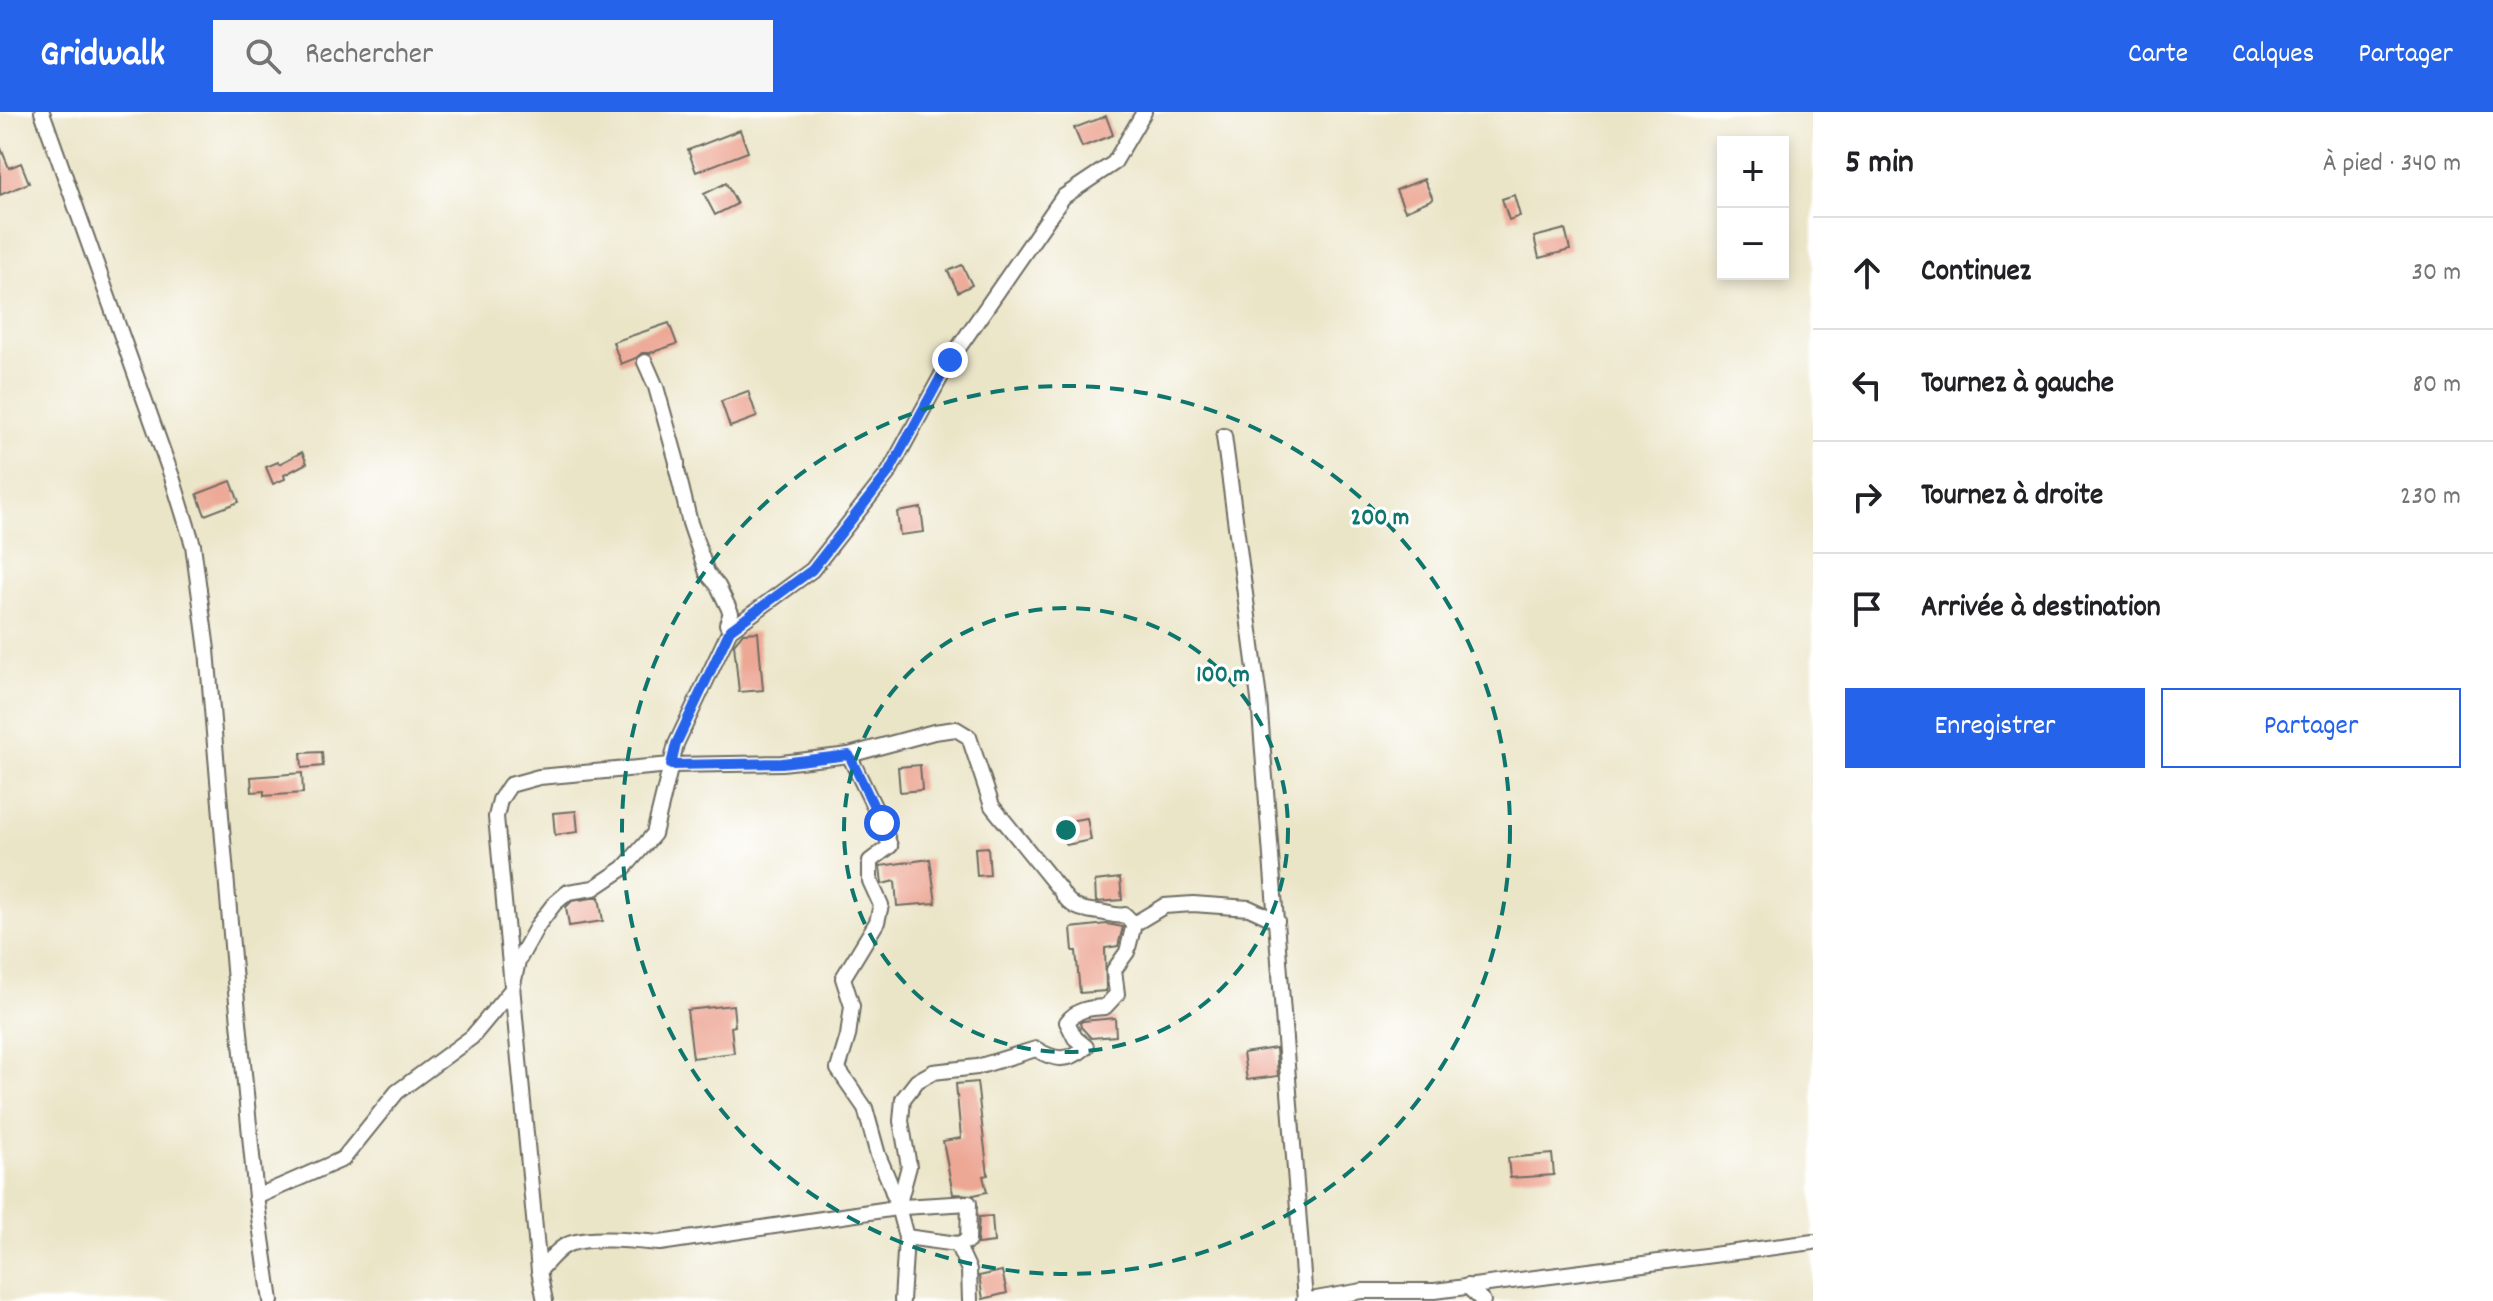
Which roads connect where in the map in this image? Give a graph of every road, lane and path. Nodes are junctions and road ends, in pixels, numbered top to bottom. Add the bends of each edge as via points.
1 (42, 112) edge
2 (1144, 112) edge
3 (645, 362) dead end
4 (1224, 436) dead end
5 (730, 630) junction
6 (849, 755) junction
7 (671, 765) junction
8 (1277, 921) junction
9 (1134, 924) junction
10 (512, 989) junction
11 (256, 1197) junction
12 (898, 1207) junction
13 (906, 1237) junction
14 (1813, 1242) edge
15 (957, 1244) junction
16 (539, 1271) junction
17 (1467, 1286) junction
18 (271, 1301) edge
19 (545, 1301) edge
20 (902, 1301) edge
21 (970, 1301) edge
22 (1305, 1301) edge
23 (1483, 1301) edge

1 - 11 street via 193,545
2 - 5 street via 1114,163 1063,197 950,360 889,472 812,570
3 - 5 street via 696,542 731,613
4 - 8 street via 1259,699
5 - 7 street
6 - 7 street via 782,763
6 - 9 street via 956,729 969,737 992,806 1067,901 1077,909 1125,915
6 - 12 street via 890,846 870,861 870,881 881,905 877,922 843,978 852,1006 838,1069 865,1108
7 - 10 street via 654,834 624,868 594,888 568,892 554,904 518,961
7 - 10 street via 539,777 510,785 496,817
8 - 9 street via 1249,908 1193,904 1164,906
8 - 22 street
9 - 12 street via 1127,952 1114,970 1117,994 1105,1007 1074,1013 1067,1022 1086,1047 1073,1058 1050,1058 1036,1049 977,1067 933,1072 917,1081 903,1099 909,1166
10 - 11 street via 472,1037 397,1092 343,1159
10 - 16 street
11 - 18 street
12 - 13 street
12 - 15 street via 969,1203 968,1241
12 - 16 street via 660,1243 570,1243
13 - 15 street
13 - 20 street
14 - 17 street
15 - 21 street via 969,1270
16 - 19 street
17 - 22 street via 1362,1291
17 - 23 street

